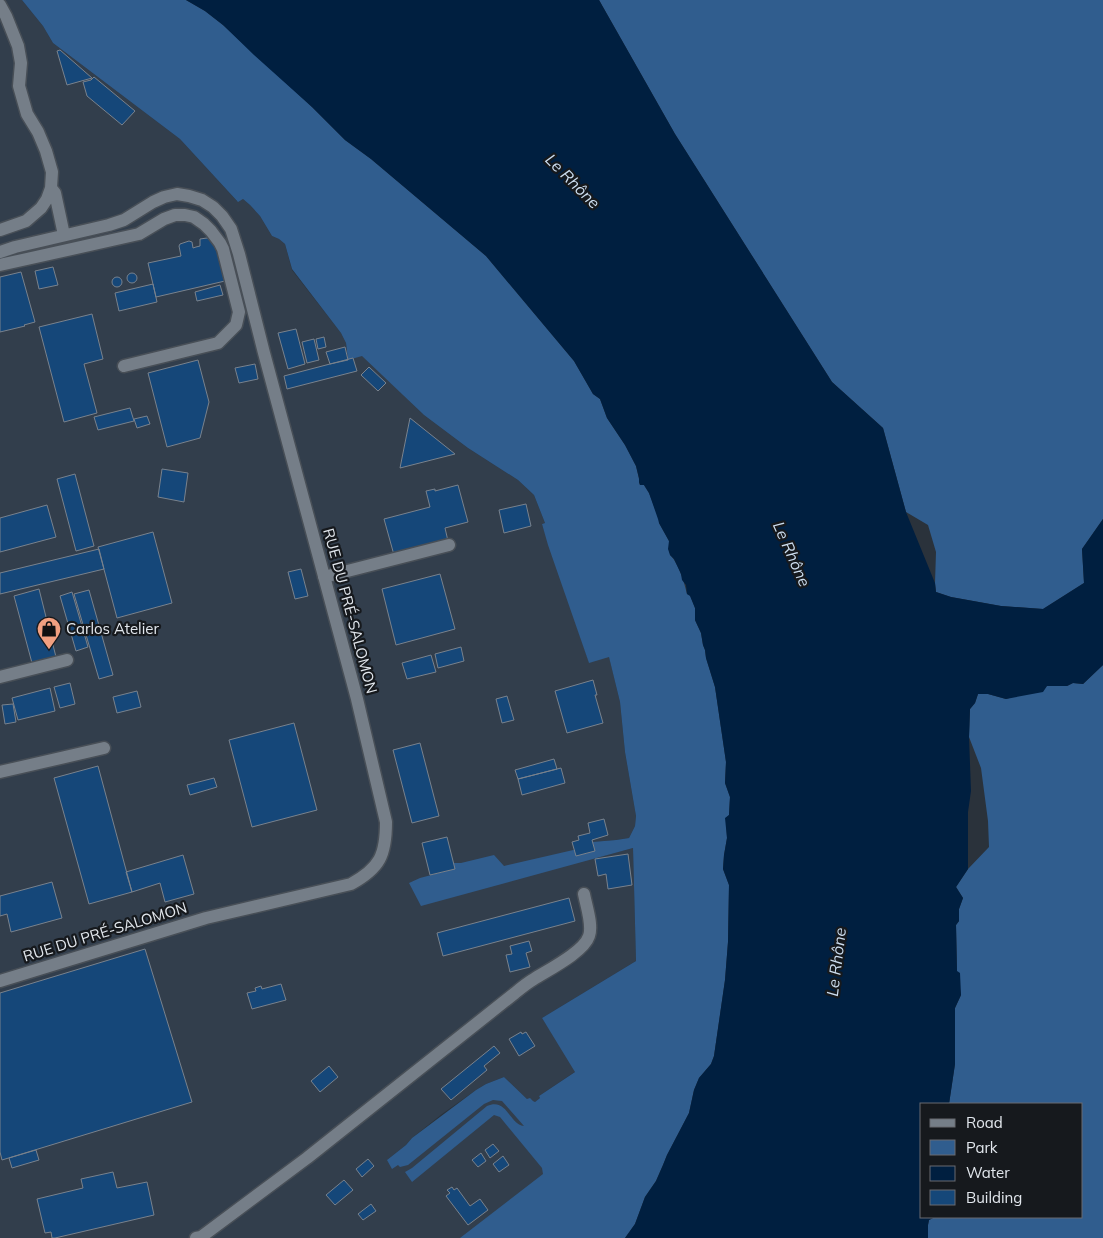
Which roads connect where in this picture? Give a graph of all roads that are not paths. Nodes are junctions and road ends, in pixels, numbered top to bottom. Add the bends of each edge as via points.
1 (0, 5) edge
2 (51, 188) junction
3 (0, 230) edge
4 (64, 235) junction
5 (0, 252) edge
6 (0, 266) edge
7 (124, 366) dead end
8 (449, 545) dead end
9 (324, 576) junction
10 (67, 660) dead end
11 (0, 677) edge
12 (104, 748) dead end
13 (0, 772) edge
14 (584, 894) dead end
15 (0, 981) edge
16 (196, 1238) edge

1 - 2 street via 18,46 21,63 19,86 27,114 46,151 52,172
2 - 3 street via 35,214 26,221
2 - 4 street via 55,193
4 - 5 street, RUE DU PRÉ-SALOMON
4 - 9 street, RUE DU PRÉ-SALOMON via 124,220 153,202 177,194 202,200 222,216 231,229 239,254
6 - 7 street via 139,234 175,215 194,217 204,224 223,249 239,312 236,326 218,343
8 - 9 street
9 - 15 street, RUE DU PRÉ-SALOMON via 385,816 386,841 377,865 351,884 206,918
10 - 11 street
12 - 13 street
14 - 16 street via 590,929 583,946 532,980 307,1158

